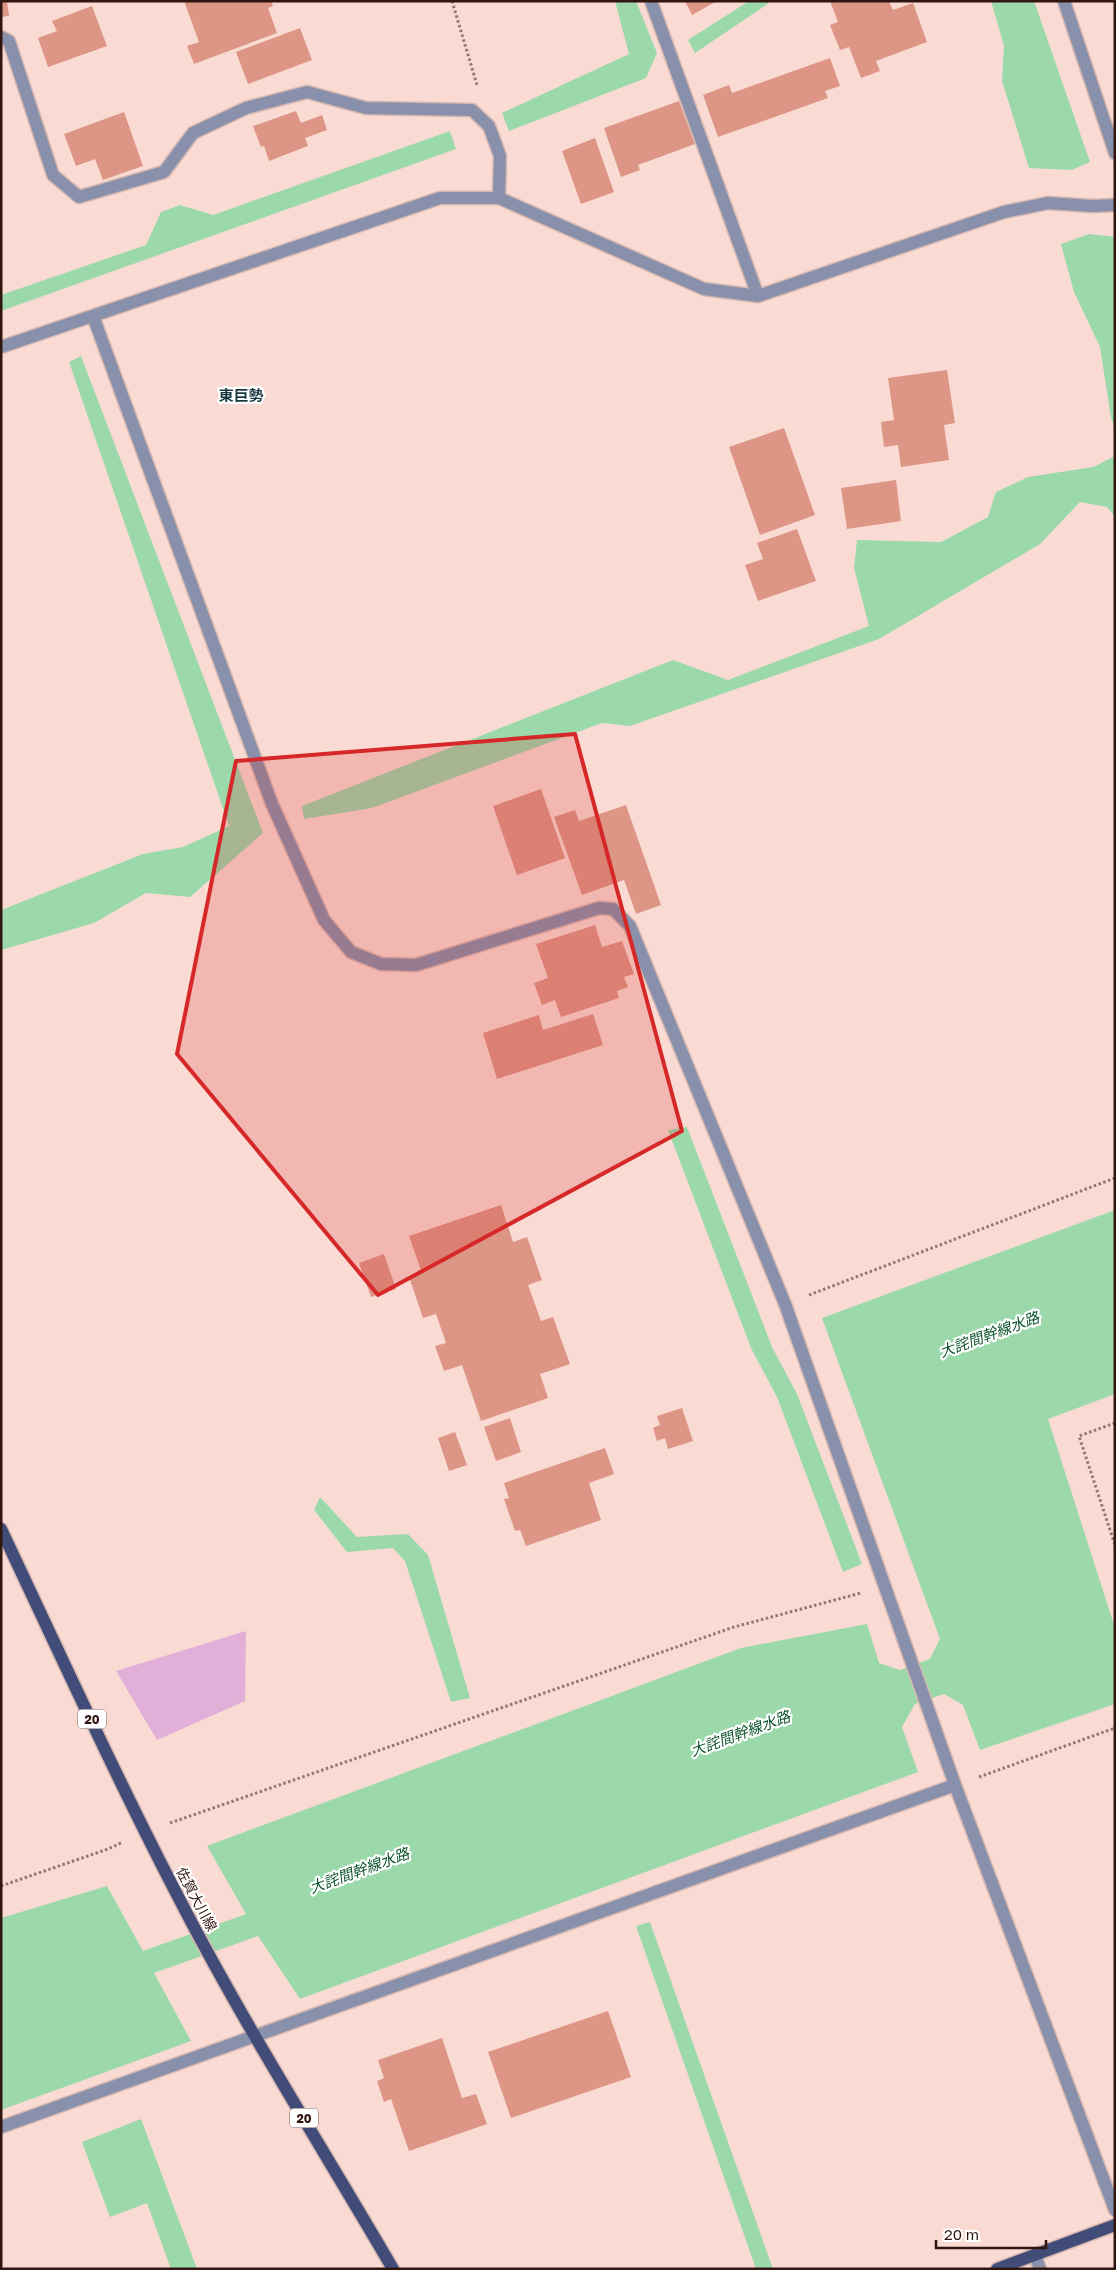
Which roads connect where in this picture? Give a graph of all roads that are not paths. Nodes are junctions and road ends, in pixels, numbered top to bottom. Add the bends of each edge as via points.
1 (651, 1) edge
2 (1064, 1) edge
3 (1, 37) edge
4 (1115, 153) edge
5 (499, 198) junction
6 (1115, 205) edge
7 (758, 296) junction
8 (93, 316) junction
9 (1, 347) edge
10 (1, 1529) edge
11 (956, 1785) junction
12 (257, 2037) junction
13 (1, 2127) edge
14 (1115, 2210) edge
15 (1115, 2225) edge
16 (1036, 2255) junction
17 (393, 2269) edge
18 (997, 2269) edge
19 (1040, 2269) edge

1 - 7 street
2 - 4 street
3 - 5 street via 9,40 53,175 79,197 164,172 193,132 246,108 307,92 366,108 472,110 489,126 500,156
5 - 7 street via 704,289
5 - 8 street via 440,198
6 - 7 street via 1048,203 1004,212
8 - 9 street
8 - 11 street via 272,804 324,920 351,952 381,964 416,965 599,908 612,909 630,926 785,1304
10 - 12 main road, 佐賀大川線 / 20 via 144,1830 216,1968
11 - 12 street
11 - 14 street
12 - 13 street
12 - 17 main road, 佐賀大川線 / 20
15 - 16 main road
16 - 18 main road
16 - 19 street

